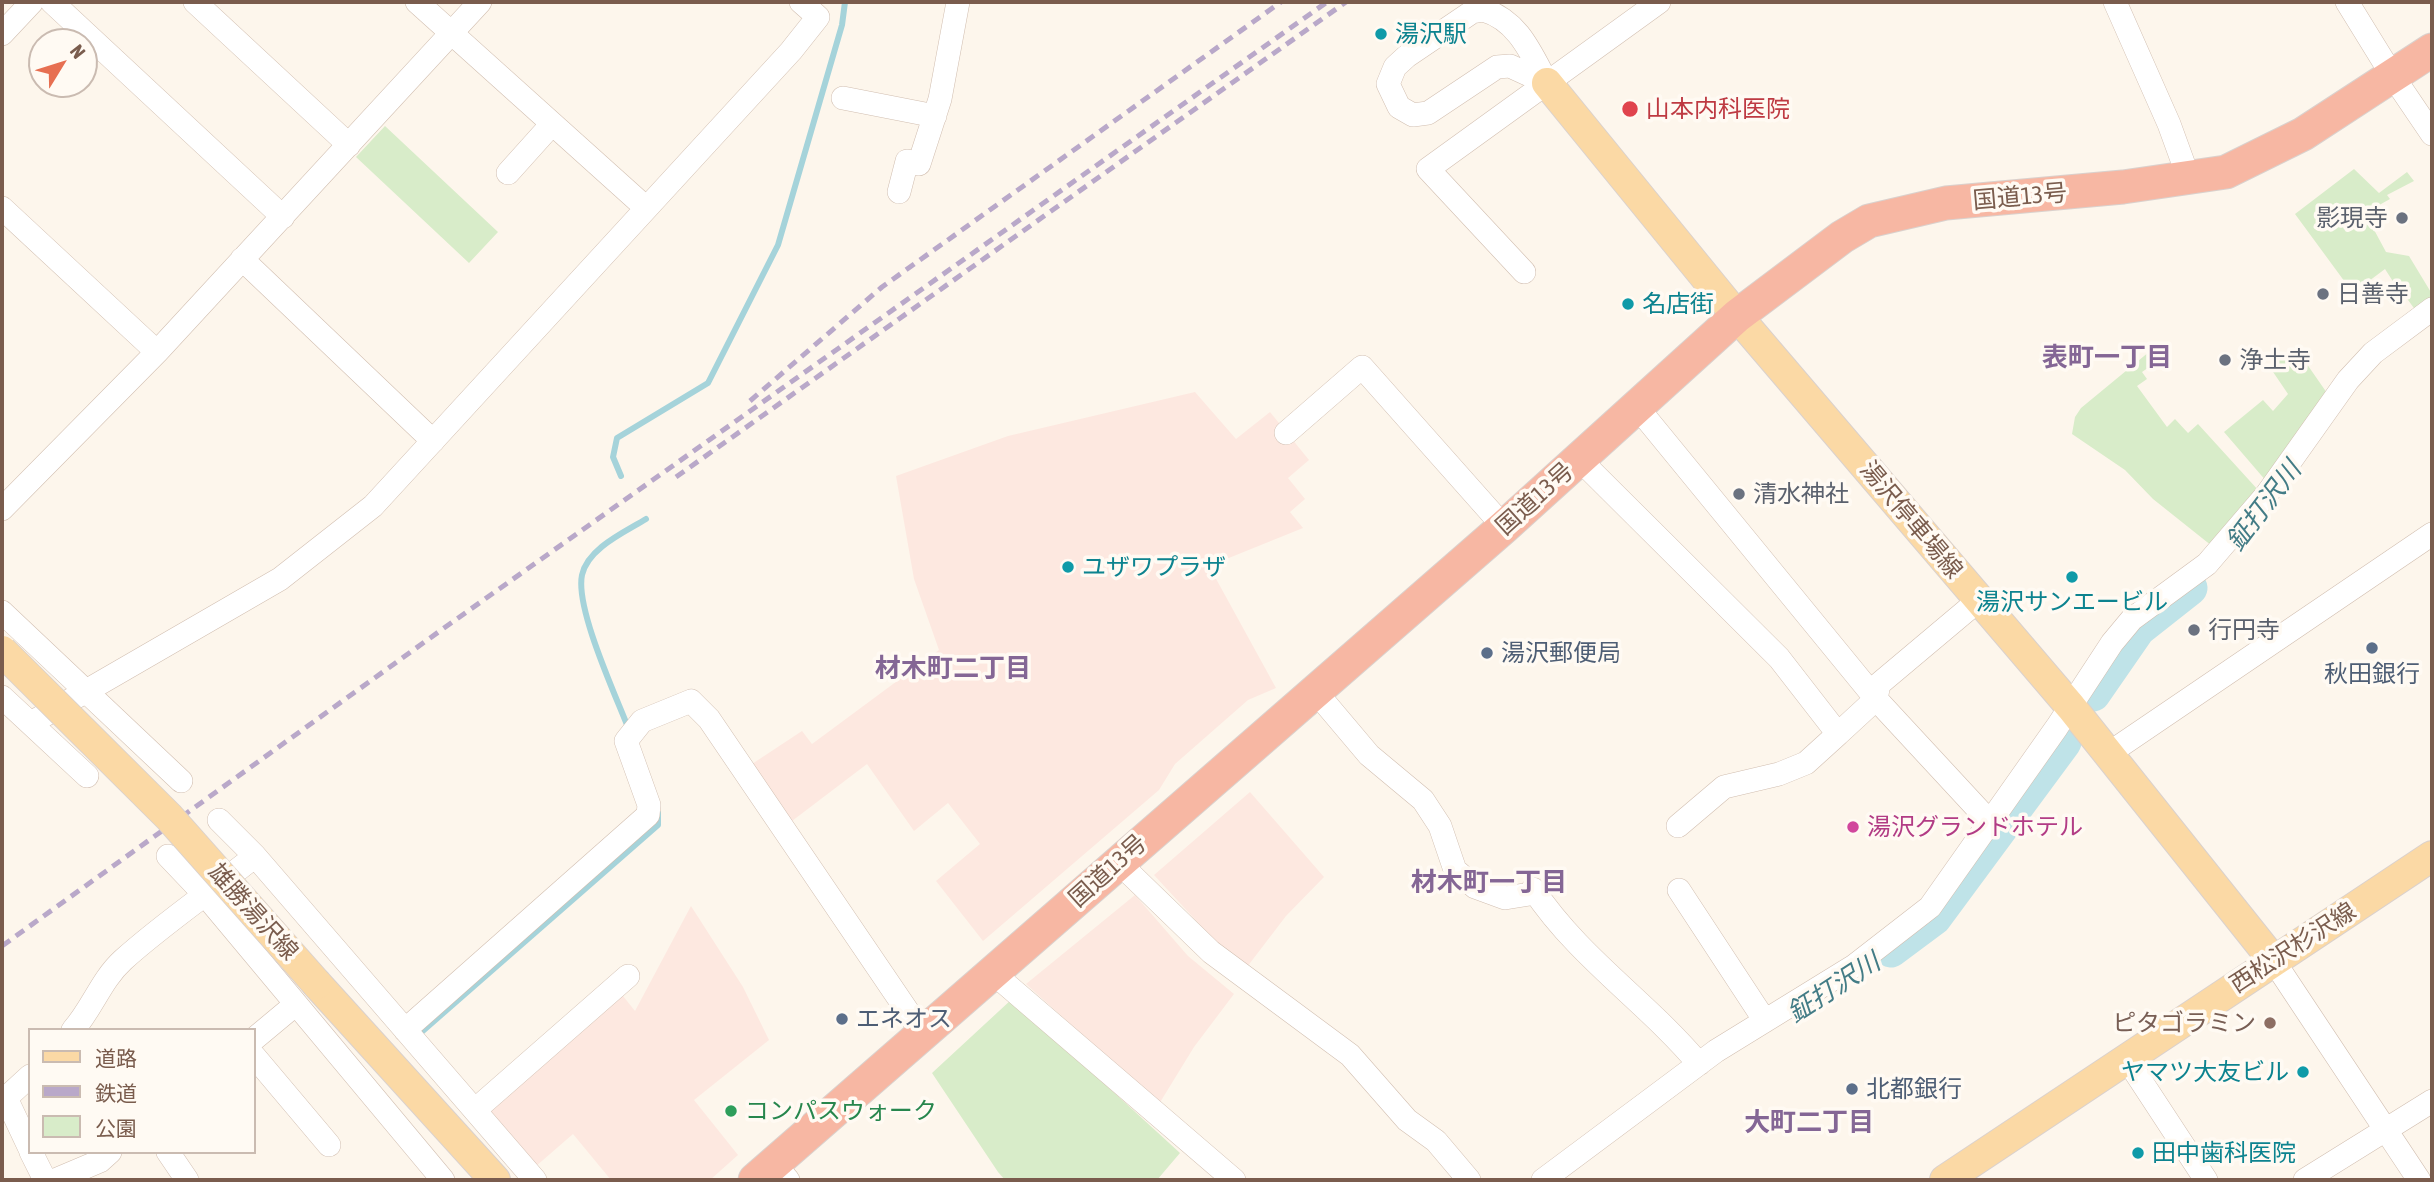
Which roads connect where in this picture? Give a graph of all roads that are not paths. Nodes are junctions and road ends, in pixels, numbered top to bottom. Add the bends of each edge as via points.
1 (32, 2) edge
2 (52, 2) edge
3 (195, 2) edge
4 (417, 2) edge
5 (480, 2) edge
6 (801, 2) edge
7 (958, 2) edge
8 (1658, 2) edge
9 (2115, 2) edge
10 (2347, 2) edge
11 (451, 33) junction
12 (2, 34) edge
13 (2432, 50) edge
14 (2392, 75) junction
15 (1547, 83) junction
16 (843, 98) dead end
17 (935, 116) junction
18 (552, 124) junction
19 (2432, 134) edge
20 (349, 145) junction
21 (508, 173) dead end
22 (2189, 179) junction
23 (899, 192) dead end
24 (645, 207) junction
25 (2, 208) edge
26 (283, 217) junction
27 (242, 259) junction
28 (1524, 272) dead end
29 (2432, 309) edge
30 (1737, 316) junction
31 (157, 352) junction
32 (1637, 407) junction
33 (1286, 433) dead end
34 (433, 441) junction
35 (1579, 459) junction
36 (2, 509) edge
37 (1504, 527) junction
38 (2432, 534) edge
39 (1979, 600) junction
40 (2, 612) edge
41 (2, 651) edge
42 (84, 690) junction
43 (1315, 691) junction
44 (2, 697) edge
45 (1876, 699) junction
46 (2071, 707) junction
47 (31, 723) junction
48 (1838, 734) junction
49 (2108, 754) junction
50 (87, 776) dead end
51 (181, 781) dead end
52 (219, 820) dead end
53 (1989, 821) junction
54 (1678, 826) dead end
55 (168, 856) dead end
56 (255, 856) junction
57 (2432, 856) edge
58 (1117, 861) junction
59 (1679, 890) dead end
60 (206, 896) junction
61 (2273, 960) junction
62 (993, 973) junction
63 (628, 976) dead end
64 (296, 1004) junction
65 (1765, 1021) junction
66 (75, 1028) edge
67 (405, 1030) junction
68 (923, 1034) junction
69 (256, 1037) edge
70 (256, 1058) edge
71 (2126, 1058) junction
72 (1699, 1064) junction
73 (28, 1078) edge
74 (4, 1099) edge
75 (2432, 1101) edge
76 (475, 1110) junction
77 (2384, 1131) junction
78 (28, 1144) edge
79 (329, 1145) dead end
80 (33, 1154) edge
81 (108, 1154) edge
82 (169, 1154) edge
83 (772, 1175) edge
84 (431, 1176) edge
85 (45, 1180) edge
86 (55, 1180) edge
87 (187, 1180) edge
88 (495, 1180) edge
89 (535, 1180) edge
90 (1234, 1180) edge
91 (1469, 1180) edge
92 (1543, 1180) edge
93 (1945, 1180) edge
94 (2206, 1180) edge
95 (2305, 1180) edge
96 (2419, 1180) edge

1 - 12 street
2 - 26 street
3 - 20 street
4 - 11 street
5 - 11 street
6 - 24 street via 818,17
7 - 17 street
8 - 15 street
9 - 22 street
10 - 14 street
11 - 18 street
11 - 20 street
13 - 14 highway, 国道13号
14 - 19 street
14 - 22 highway, 国道13号 via 2260,158 2226,172
15 - 15 street via 1517,68 1497,67 1428,113 1413,116 1399,107 1388,84 1395,66 1407,56 1472,12 1483,10 1504,17
15 - 28 street via 1428,169
15 - 30 main road, 湯沢停車場線
16 - 17 street
17 - 23 street via 919,164 907,161
18 - 21 street
18 - 24 street
20 - 26 street
22 - 30 highway, 国道13号 via 1946,203 1869,220
24 - 34 street
25 - 31 street
26 - 27 street
27 - 31 street
27 - 34 street
29 - 46 street via 2373,353 2348,380 2225,546 2132,619
30 - 32 highway, 国道13号
30 - 39 main road, 湯沢停車場線
31 - 36 street
32 - 35 highway, 国道13号
32 - 45 street
33 - 37 street via 1362,366
34 - 42 street via 373,506 280,579
35 - 37 highway, 国道13号
35 - 48 street via 1779,658
37 - 43 highway, 国道13号
38 - 49 street
39 - 45 street via 1880,684
39 - 46 main road, 湯沢停車場線
40 - 42 street
41 - 88 main road, 雄勝湯沢線, bridge via 169,817
42 - 47 street
42 - 51 street
43 - 58 highway, 国道13号
43 - 72 street via 1369,755 1423,800 1440,826 1455,870 1475,887 1504,898 1534,891 1587,956 1667,1026
44 - 47 street
45 - 48 street
45 - 53 street
46 - 49 main road, 湯沢停車場線
46 - 53 street
47 - 50 street
48 - 54 street via 1806,763 1724,787
49 - 61 main road, 湯沢停車場線
52 - 56 street
53 - 65 street via 1930,907 1854,966
55 - 60 street
56 - 60 street
56 - 67 street
57 - 61 main road, 西松沢杉沢線
58 - 62 highway, 国道13号
58 - 91 street via 1210,952 1350,1055 1407,1120 1436,1141
59 - 65 street
60 - 64 street
60 - 66 street via 121,961
61 - 71 main road, 西松沢杉沢線
61 - 77 street
62 - 68 highway, 国道13号
62 - 90 street
63 - 76 street
64 - 69 street
64 - 84 street
65 - 72 street
67 - 68 street via 648,815 649,805 626,741 642,721 691,701 709,719
67 - 76 street
68 - 83 highway, 国道13号
70 - 79 street
71 - 93 main road, 西松沢杉沢線
71 - 94 street
72 - 92 street
73 - 74 street
74 - 78 street
75 - 77 street
76 - 89 street
77 - 95 street
77 - 96 street
80 - 85 street
81 - 86 street
82 - 87 street

